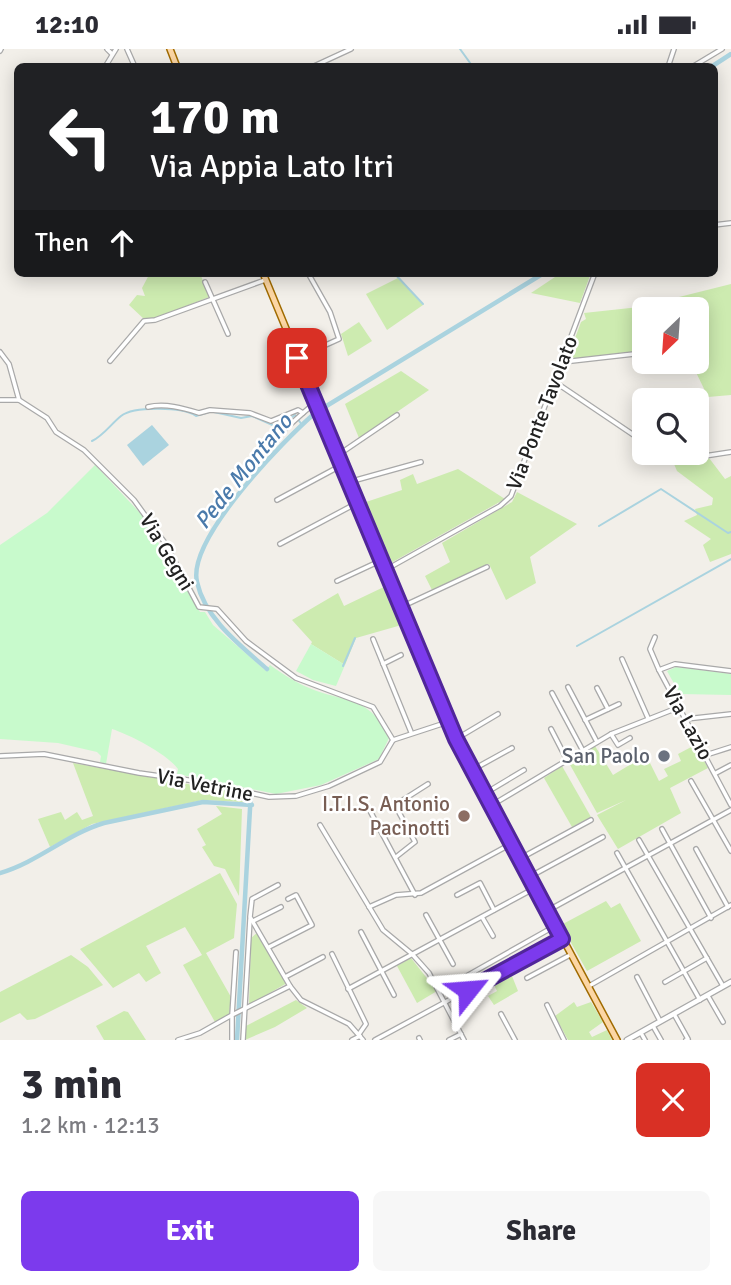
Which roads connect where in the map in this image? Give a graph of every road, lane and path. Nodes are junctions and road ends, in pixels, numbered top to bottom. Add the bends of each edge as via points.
1 (107, 49) edge
2 (116, 49) edge
3 (351, 49) edge
4 (722, 49) edge
5 (112, 54) junction
6 (108, 63) edge
7 (321, 63) edge
8 (699, 63) edge
9 (262, 277) edge
10 (264, 277) edge
11 (310, 277) edge
12 (595, 277) edge
13 (205, 282) dead end
14 (213, 299) junction
15 (229, 334) dead end
16 (0, 352) edge
17 (632, 354) edge
18 (297, 358) junction
19 (110, 361) dead end
20 (563, 362) junction
21 (555, 382) junction
22 (0, 400) edge
23 (19, 400) junction
24 (316, 403) junction
25 (148, 407) dead end
26 (303, 413) junction
27 (397, 415) dead end
28 (284, 431) dead end
29 (632, 434) edge
30 (731, 452) edge
31 (338, 455) junction
32 (709, 455) edge
33 (421, 462) dead end
34 (342, 465) junction
35 (349, 482) junction
36 (277, 500) dead end
37 (357, 503) junction
38 (280, 544) dead end
39 (382, 560) junction
40 (487, 567) dead end
41 (386, 569) junction
42 (337, 581) dead end
43 (401, 607) junction
44 (655, 637) dead end
45 (373, 639) dead end
46 (401, 655) dead end
47 (622, 659) dead end
48 (383, 664) junction
49 (659, 670) junction
50 (731, 671) edge
51 (568, 687) dead end
52 (597, 688) dead end
53 (552, 693) dead end
54 (620, 704) dead end
55 (678, 708) junction
56 (608, 709) junction
57 (498, 714) dead end
58 (731, 714) edge
59 (648, 718) junction
60 (686, 719) junction
61 (585, 720) junction
62 (448, 722) junction
63 (551, 729) dead end
64 (411, 732) junction
65 (611, 734) junction
66 (630, 738) dead end
67 (456, 739) junction
68 (393, 740) junction
69 (597, 742) junction
70 (731, 747) edge
71 (512, 748) dead end
72 (583, 751) junction
73 (706, 755) junction
74 (0, 756) edge
75 (567, 761) junction
76 (731, 765) edge
77 (472, 770) junction
78 (524, 770) dead end
79 (716, 773) junction
80 (691, 781) dead end
81 (428, 784) dead end
82 (484, 794) junction
83 (731, 805) edge
84 (491, 806) junction
85 (369, 809) dead end
86 (731, 810) edge
87 (592, 820) dead end
88 (712, 821) junction
89 (320, 825) dead end
90 (662, 829) dead end
91 (603, 837) dead end
92 (639, 840) dead end
93 (670, 843) junction
94 (511, 844) junction
95 (696, 849) dead end
96 (731, 851) edge
97 (617, 853) dead end
98 (648, 855) junction
99 (396, 857) junction
100 (519, 859) junction
101 (625, 868) junction
102 (529, 877) junction
103 (278, 885) dead end
104 (535, 888) junction
105 (415, 895) junction
106 (457, 895) dead end
107 (288, 899) dead end
108 (242, 901) dead end
109 (251, 901) junction
110 (730, 906) edge
111 (281, 907) dead end
112 (369, 907) junction
113 (494, 910) junction
114 (547, 911) junction
115 (426, 915) dead end
116 (482, 917) junction
117 (711, 918) junction
118 (251, 919) junction
119 (555, 926) junction
120 (691, 929) junction
121 (361, 932) dead end
122 (493, 936) dead end
123 (440, 939) junction
124 (562, 939) junction
125 (667, 942) junction
126 (269, 947) junction
127 (236, 952) dead end
128 (331, 954) dead end
129 (412, 954) junction
130 (570, 955) junction
131 (323, 957) dead end
132 (707, 958) junction
133 (453, 964) dead end
134 (683, 971) junction
135 (382, 972) junction
136 (285, 977) junction
137 (637, 977) dead end
138 (527, 978) dead end
139 (665, 982) dead end
140 (730, 984) edge
141 (290, 986) junction
142 (723, 986) junction
143 (587, 987) junction
144 (348, 989) junction
145 (440, 991) junction
146 (394, 995) dead end
147 (708, 996) junction
148 (700, 1000) junction
149 (446, 1002) junction
150 (547, 1005) dead end
151 (244, 1009) junction
152 (234, 1014) junction
153 (501, 1014) dead end
154 (674, 1014) junction
155 (660, 1021) junction
156 (723, 1023) dead end
157 (653, 1026) junction
158 (641, 1033) junction
159 (461, 1034) junction
160 (360, 1036) edge
161 (178, 1040) edge
162 (232, 1040) edge
163 (243, 1040) edge
164 (352, 1040) edge
165 (375, 1040) edge
166 (449, 1040) edge
167 (464, 1040) edge
168 (515, 1040) edge
169 (564, 1040) edge
170 (617, 1040) edge
171 (627, 1040) edge
172 (645, 1040) edge
173 (660, 1040) edge
174 (685, 1040) edge

1 - 5 street
2 - 5 street
3 - 7 street
4 - 8 street
5 - 6 street
9 - 14 street
10 - 18 main road
11 - 18 street via 339,339
12 - 20 street, Via Ponte Tavolato
13 - 14 street
14 - 15 street
14 - 19 street via 144,321
16 - 23 street via 9,364
17 - 20 street
18 - 24 main road
20 - 21 street, Via Ponte Tavolato
21 - 29 street
21 - 41 street, Via Ponte Tavolato via 511,496
22 - 23 street
23 - 68 street, Via Gegni via 85,450 134,500 201,609 213,607 246,641 296,678 373,707
24 - 26 street
24 - 31 main road
25 - 26 street via 250,413 271,421 298,410
26 - 28 street
27 - 31 street
30 - 32 street
31 - 34 main road
33 - 35 street
34 - 35 main road
34 - 36 street
35 - 37 main road
37 - 38 street
37 - 39 main road
39 - 41 main road
39 - 42 street
40 - 43 street
41 - 43 main road
43 - 62 main road
44 - 49 street via 650,649
45 - 48 street
46 - 48 street
47 - 59 street
48 - 64 street
49 - 50 street, Via Lazio via 675,664
49 - 55 street, Via Lazio
51 - 61 street
52 - 56 street
53 - 72 street
54 - 56 street
55 - 59 street
55 - 60 street, Via Lazio
56 - 61 street
57 - 67 street
58 - 60 street
59 - 65 street
60 - 73 street, Via Lazio
61 - 69 street
62 - 64 street
62 - 67 main road
63 - 75 street
64 - 68 street
65 - 66 street via 618,745
65 - 69 street
67 - 77 main road
68 - 74 street, Via Vetrine via 380,762 296,796 256,795 44,754
69 - 72 street
70 - 73 street
71 - 77 street
72 - 75 street
73 - 79 street, Via Lazio
75 - 84 street
76 - 79 street
77 - 82 main road
78 - 82 street
79 - 83 street, Via Lazio
80 - 88 street
81 - 99 street via 395,805 415,842
82 - 84 main road
84 - 94 main road
85 - 99 street
86 - 88 street
87 - 100 street
88 - 93 street
88 - 96 street
89 - 112 street
90 - 93 street
91 - 102 street
92 - 98 street
93 - 98 street
93 - 117 street
94 - 100 main road
94 - 105 street
95 - 110 street
97 - 101 street
98 - 101 street
98 - 120 street
99 - 105 street
100 - 102 main road
101 - 114 street
101 - 125 street
102 - 104 main road
103 - 109 street
104 - 113 street
104 - 114 main road
105 - 112 street via 396,895
106 - 113 street via 480,883
107 - 126 street via 296,895 312,925
108 - 109 street
109 - 118 street
110 - 117 street
111 - 118 street
112 - 129 street via 383,930
113 - 116 street
114 - 119 main road
115 - 123 street
116 - 122 street
116 - 123 street
117 - 120 street
118 - 126 street
118 - 151 street
119 - 124 main road
119 - 145 street
120 - 125 street
120 - 132 street
121 - 135 street
123 - 129 street
123 - 133 street
124 - 130 main road
124 - 149 street
125 - 134 street
125 - 143 street
126 - 136 street
127 - 152 street
128 - 144 street
129 - 135 street
129 - 145 street
130 - 138 street
130 - 143 main road
131 - 136 street
132 - 134 street
132 - 142 street
134 - 139 street
134 - 148 street
135 - 144 street
135 - 146 street
136 - 141 street
137 - 155 street
140 - 142 street
141 - 151 street
141 - 160 street via 312,1008 349,1024
142 - 147 street
143 - 170 main road
144 - 160 street via 366,1024
145 - 149 street
147 - 148 street
147 - 156 street
148 - 154 street
149 - 159 street
149 - 165 street
150 - 169 street
151 - 152 street
151 - 163 street
152 - 161 street via 200,1034
152 - 162 street
153 - 168 street
154 - 155 street
154 - 174 street
155 - 157 street
157 - 158 street
157 - 173 street
158 - 171 street
158 - 172 street
159 - 166 street
159 - 167 street
160 - 164 street

